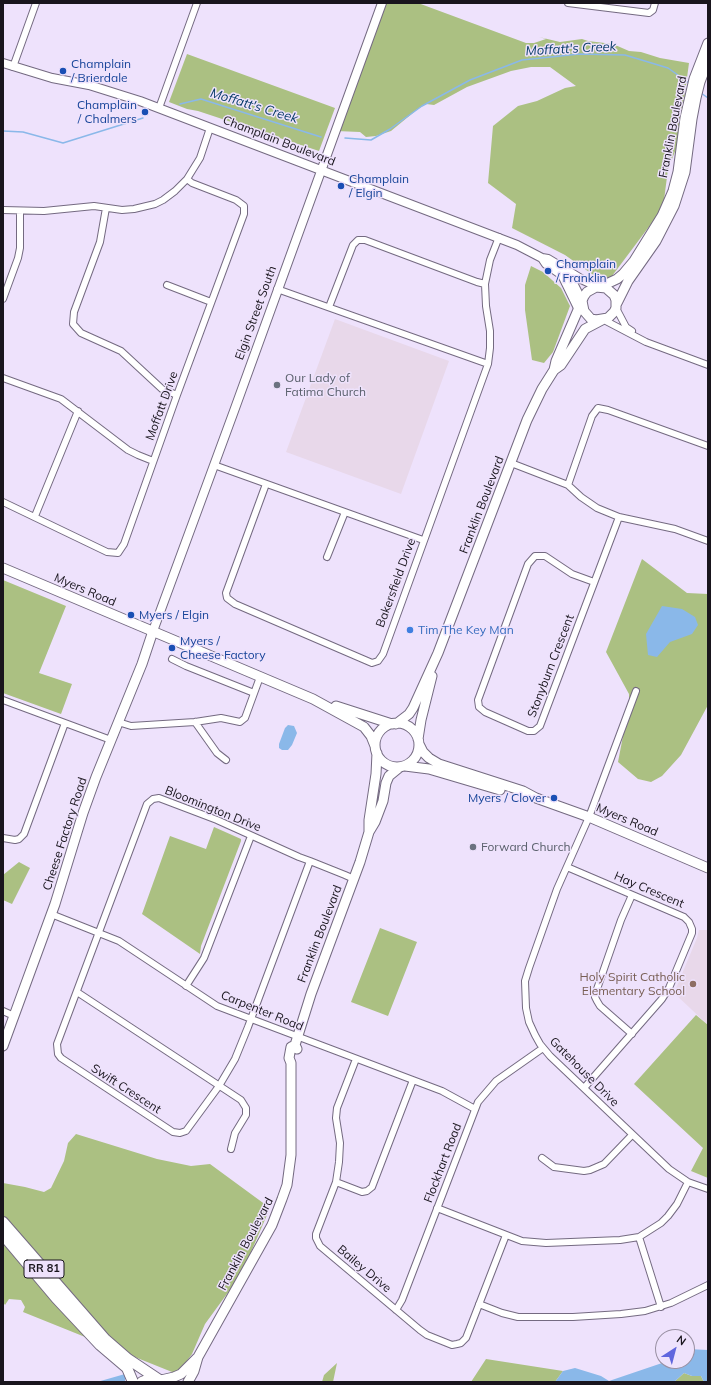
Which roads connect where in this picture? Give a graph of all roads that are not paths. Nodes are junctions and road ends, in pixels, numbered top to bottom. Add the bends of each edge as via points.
1 (36, 3) edge
2 (197, 3) edge
3 (382, 3) edge
4 (568, 3) edge
5 (655, 3) edge
6 (579, 4) edge
7 (708, 43) edge
8 (708, 61) edge
9 (3, 63) edge
10 (13, 67) junction
11 (697, 80) junction
12 (693, 96) junction
13 (159, 108) junction
14 (210, 128) junction
15 (321, 170) junction
16 (187, 179) junction
17 (106, 208) junction
18 (3, 210) edge
19 (20, 211) junction
20 (499, 237) junction
21 (542, 258) junction
22 (562, 274) junction
23 (485, 284) junction
24 (167, 285) dead end
25 (599, 287) junction
26 (277, 289) junction
27 (3, 299) edge
28 (582, 301) junction
29 (211, 302) junction
30 (616, 306) junction
31 (329, 307) junction
32 (578, 310) junction
33 (603, 320) junction
34 (646, 342) junction
35 (488, 364) junction
36 (708, 365) edge
37 (554, 370) junction
38 (3, 378) edge
39 (177, 395) junction
40 (78, 411) junction
41 (708, 446) edge
42 (153, 461) junction
43 (511, 463) junction
44 (214, 465) junction
45 (266, 484) junction
46 (568, 485) junction
47 (3, 502) edge
48 (345, 512) junction
49 (35, 516) junction
50 (619, 517) junction
51 (707, 539) edge
52 (423, 540) junction
53 (327, 556) dead end
54 (3, 568) edge
55 (594, 582) junction
56 (153, 631) junction
57 (438, 653) junction
58 (172, 659) dead end
59 (260, 676) junction
60 (636, 691) dead end
61 (254, 693) junction
62 (313, 699) junction
63 (3, 700) edge
64 (118, 722) junction
65 (194, 722) junction
66 (65, 723) junction
67 (394, 724) junction
68 (111, 740) junction
69 (418, 741) junction
70 (376, 749) junction
71 (226, 760) dead end
72 (403, 766) junction
73 (536, 798) junction
74 (589, 817) junction
75 (369, 832) junction
76 (251, 836) junction
77 (3, 838) edge
78 (310, 861) junction
79 (567, 867) junction
80 (708, 868) edge
81 (354, 879) junction
82 (632, 895) junction
83 (51, 914) junction
84 (99, 932) junction
85 (186, 986) junction
86 (77, 992) junction
87 (3, 1011) edge
88 (14, 1016) junction
89 (251, 1020) junction
90 (632, 1034) junction
91 (296, 1041) junction
92 (3, 1046) edge
93 (543, 1048) junction
94 (356, 1059) junction
95 (413, 1080) junction
96 (219, 1086) junction
97 (584, 1088) junction
98 (475, 1109) junction
99 (632, 1135) junction
100 (232, 1149) dead end
101 (542, 1158) dead end
102 (336, 1182) junction
103 (688, 1182) junction
104 (708, 1189) edge
105 (437, 1208) junction
106 (3, 1222) edge
107 (3, 1235) edge
108 (506, 1235) junction
109 (638, 1237) junction
110 (708, 1285) edge
111 (479, 1304) junction
112 (660, 1306) junction
113 (396, 1310) junction
114 (198, 1357) junction
115 (162, 1380) edge
116 (134, 1382) edge
117 (142, 1382) edge
118 (188, 1382) edge

1 - 10 street
2 - 13 street
3 - 15 street, Elgin Street South
4 - 6 street
5 - 6 street via 653,10 648,13
7 - 11 main road, Franklin Boulevard
8 - 11 main road, Franklin Boulevard
9 - 10 street, Champlain Boulevard
10 - 13 street, Champlain Boulevard via 89,85
11 - 12 main road, Franklin Boulevard
12 - 25 main road, Franklin Boulevard via 685,118 678,172 662,216 623,274
12 - 30 main road, Franklin Boulevard via 685,172 674,206 656,241 628,281
13 - 14 street, Champlain Boulevard
14 - 15 street, Champlain Boulevard
14 - 16 street via 200,158
15 - 20 street, Champlain Boulevard
15 - 26 street, Elgin Street South
16 - 17 street via 175,191 155,204 134,209
16 - 29 street, Moffatt Drive via 244,206 244,214
17 - 19 street via 94,206
17 - 39 street via 100,242 74,312 73,324 81,333 121,351 162,389
18 - 19 street
19 - 27 street via 20,248
20 - 21 street, Champlain Boulevard
20 - 23 street, Bakersfield Drive via 490,260
21 - 22 street, Champlain Boulevard via 546,264
21 - 25 street, Champlain Boulevard
22 - 28 street, Champlain Boulevard via 574,285
22 - 32 street
23 - 31 street via 365,240 358,240 353,245
23 - 35 street, Bakersfield Drive via 490,331
24 - 29 street
25 - 28 main road via 587,292
25 - 30 main road via 606,288 614,295
26 - 31 street
26 - 44 street, Elgin Street South
28 - 32 main road, Franklin Boulevard
28 - 33 main road via 587,316
29 - 39 street, Moffatt Drive
30 - 33 main road via 611,316
30 - 34 street via 626,327
31 - 35 street
32 - 37 main road, Franklin Boulevard
33 - 34 street
33 - 37 main road, Franklin Boulevard via 585,329 561,365
34 - 36 street
35 - 52 street, Bakersfield Drive
37 - 43 main road, Franklin Boulevard via 532,407
38 - 40 street via 62,399
39 - 42 street, Moffatt Drive
40 - 42 street via 128,450
40 - 49 street
41 - 46 street via 598,408 592,416
42 - 49 street, Moffatt Drive via 124,544 118,553 107,552
43 - 46 street
43 - 57 main road, Franklin Boulevard
44 - 45 street
44 - 56 street, Elgin Street South
45 - 48 street
45 - 52 street, Bakersfield Drive via 226,594 227,598 235,604 374,664 383,654
46 - 50 street via 597,508
47 - 49 street, Moffatt Drive
48 - 52 street
48 - 53 street
50 - 51 street
50 - 55 street, Stonyburn Crescent
54 - 56 main road, Myers Road
55 - 55 street, Stonyburn Crescent via 572,574 545,556 535,556 528,564 483,685 478,700 479,707 528,730 534,731 540,726
56 - 59 main road, Myers Road
56 - 64 main road, Cheese Factory Road
57 - 67 main road, Franklin Boulevard via 413,708 409,714
57 - 69 main road, Franklin Boulevard
58 - 61 street
59 - 61 street
59 - 62 main road, Myers Road
60 - 74 street, Gatehouse Drive
61 - 65 street via 245,718 240,722 221,718
62 - 67 main road, Myers Road
62 - 70 main road, Myers Road via 358,722 371,736
63 - 66 street
64 - 65 street via 131,726
64 - 68 main road, Cheese Factory Road
65 - 71 street via 217,753
66 - 68 street
66 - 77 street via 24,834 15,840
67 - 69 main road via 409,727 415,732
67 - 70 main road via 382,730 376,740
68 - 83 main road, Cheese Factory Road via 90,793
69 - 72 main road via 416,757
69 - 73 main road, Myers Road via 423,752 439,764 523,791
70 - 72 main road via 380,759 386,764 393,767
70 - 75 main road, Franklin Boulevard via 376,774
72 - 73 main road, Myers Road via 429,769
72 - 75 main road, Franklin Boulevard via 394,771 388,779 375,822
73 - 74 main road, Myers Road
74 - 79 street, Gatehouse Drive
74 - 80 main road, Myers Road
75 - 81 main road, Franklin Boulevard
76 - 78 street, Bloomington Drive
76 - 84 street, Bloomington Drive via 159,798 153,799 147,804
76 - 85 street via 204,958
78 - 81 street, Bloomington Drive
78 - 89 street, Swift Crescent
79 - 82 street, Hay Crescent
79 - 93 street, Gatehouse Drive via 551,905 526,982 529,1022
81 - 91 main road, Franklin Boulevard
82 - 90 street via 595,997 600,1006
82 - 90 street, Hay Crescent via 684,917 690,922 692,933 665,995
83 - 84 street, Carpenter Road
83 - 88 main road, Cheese Factory Road
84 - 85 street, Carpenter Road via 118,941
84 - 86 street, Swift Crescent
85 - 89 street, Carpenter Road via 217,1006
86 - 96 street
86 - 96 street, Swift Crescent via 57,1044 58,1054 75,1068 176,1133 186,1131
87 - 88 street
88 - 92 main road, Cheese Factory Road
89 - 91 street, Carpenter Road
89 - 96 street, Swift Crescent via 235,1059
90 - 97 street, Hay Crescent
91 - 94 street, Carpenter Road
91 - 114 main road, Franklin Boulevard via 295,1058 291,1063 291,1155 287,1185 272,1225
93 - 97 street, Gatehouse Drive
93 - 98 street, Flockhart Road via 496,1081
94 - 95 street, Carpenter Road
94 - 102 street, Bailey Drive via 337,1108 340,1148
95 - 98 street, Carpenter Road via 442,1091
95 - 102 street via 372,1187 362,1192
96 - 100 street via 241,1100 246,1108 245,1118 235,1133
97 - 99 street, Gatehouse Drive
98 - 105 street, Flockhart Road
99 - 101 street via 608,1161 590,1170 554,1166
99 - 103 street, Gatehouse Drive via 668,1169
102 - 113 street, Bailey Drive via 316,1234 317,1242
103 - 104 street, Gatehouse Drive
103 - 109 street via 668,1216
105 - 108 street
105 - 113 street, Flockhart Road
106 - 115 main road, RR 81 via 105,1339
107 - 116 main road, RR 81 via 100,1345 127,1368
108 - 109 street via 522,1241 542,1243
108 - 111 street, Bailey Drive
109 - 112 street
110 - 112 street
111 - 112 street via 511,1316 535,1318 622,1314
111 - 113 street, Bailey Drive via 466,1338 457,1344 427,1335
114 - 115 main road, Franklin Boulevard via 181,1374
114 - 118 main road, Franklin Boulevard
115 - 117 main road via 152,1378

